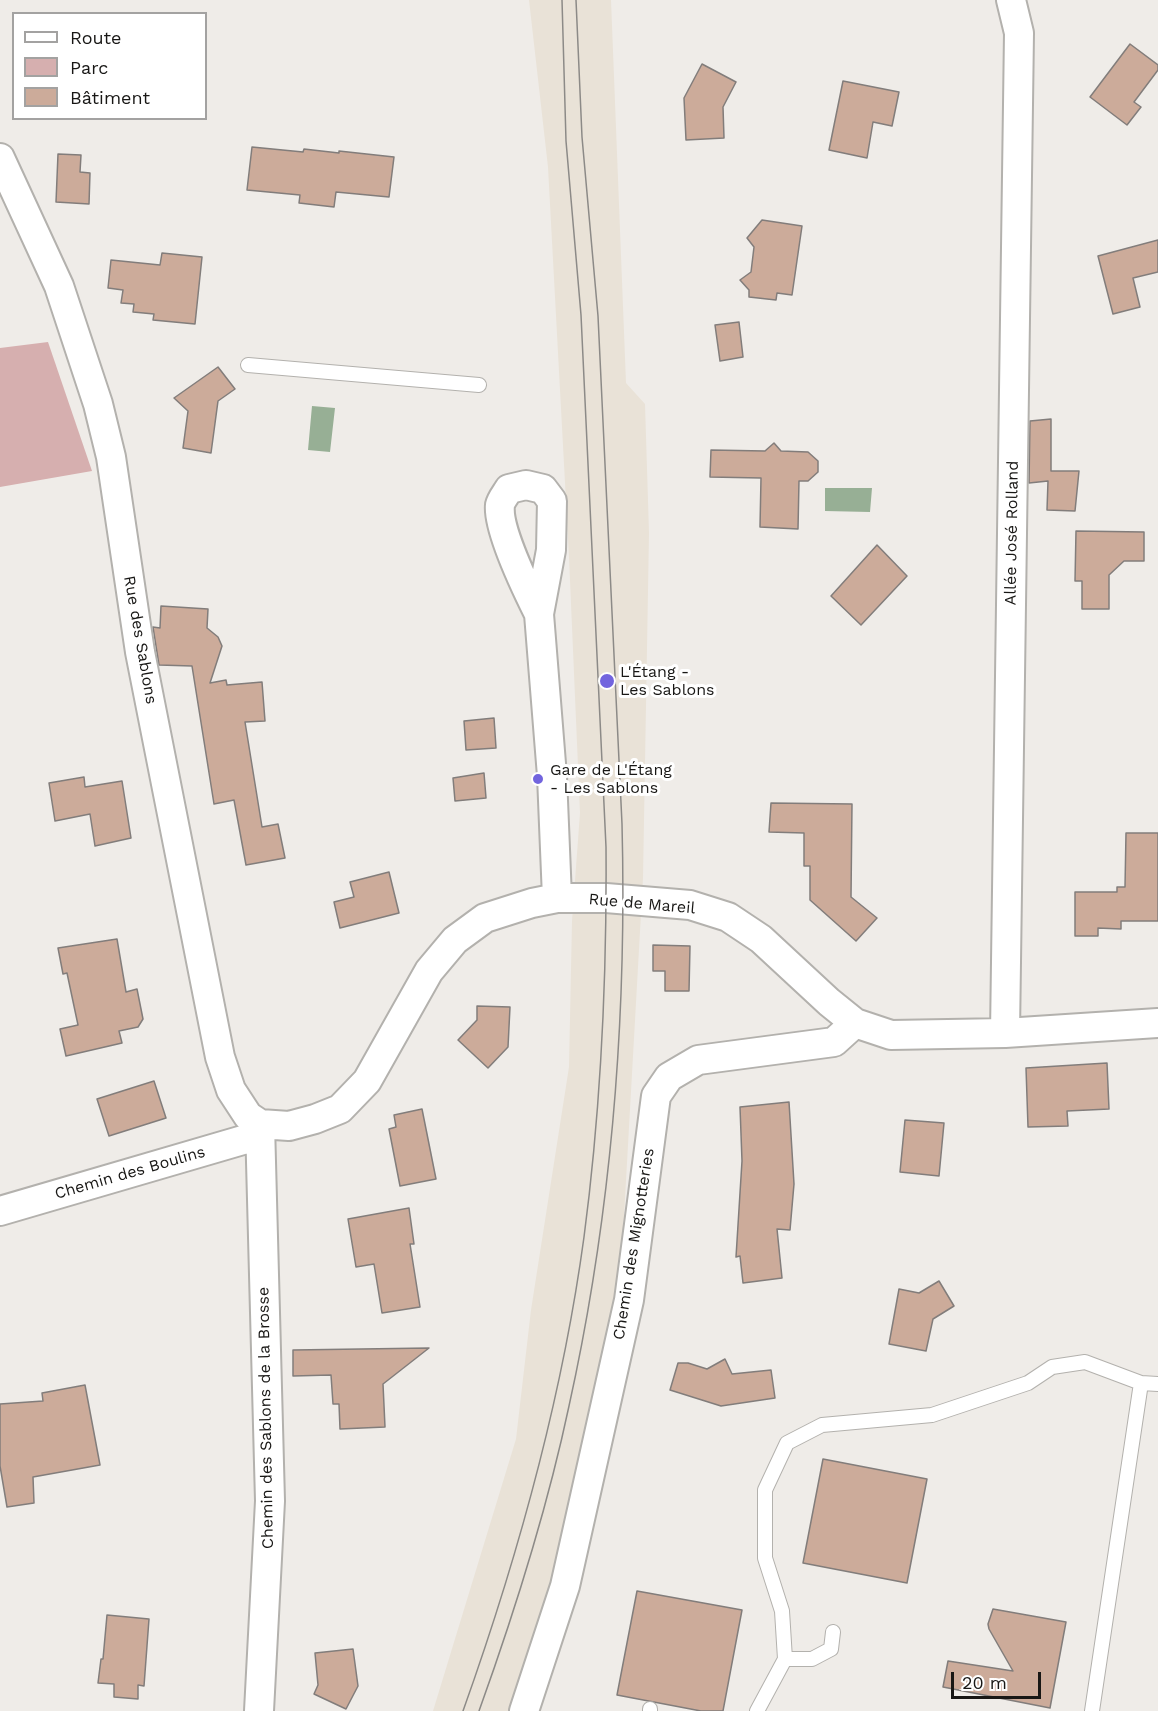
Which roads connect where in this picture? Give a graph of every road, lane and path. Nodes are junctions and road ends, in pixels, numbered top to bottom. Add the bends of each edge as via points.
1 (1011, 0) edge
2 (0, 158) edge
3 (248, 365) dead end
4 (479, 385) dead end
5 (540, 614) dead end
6 (557, 898) junction
7 (855, 1023) junction
8 (1158, 1023) edge
9 (1005, 1034) junction
10 (260, 1129) junction
11 (0, 1211) edge
12 (1141, 1383) junction
13 (1158, 1384) edge
14 (833, 1632) dead end
15 (785, 1659) junction
16 (260, 1711) edge
17 (524, 1711) edge
18 (757, 1711) edge
19 (1092, 1711) edge

1 - 9 street, Allée José Rolland via 1019,33
2 - 10 street, Rue des Sablons via 58,286 98,404 111,457 140,652 220,1057 231,1090
3 - 4 lane
5 - 6 street
6 - 7 street, Rue de Mareil via 690,905 728,917 760,939
6 - 10 street, Rue de Mareil via 485,918 455,940 429,972 367,1081 339,1109 289,1126
7 - 9 street, Rue de Mareil via 891,1035
7 - 17 street, Chemin des Mignotteries via 834,1042 698,1060 669,1077 656,1096 629,1300 565,1586
8 - 9 street, Rue de Mareil
10 - 11 street, Chemin des Boulins
10 - 16 street, Chemin des Sablons de la Brosse via 270,1501
12 - 13 lane
12 - 15 lane via 1085,1362 1063,1365 1052,1367 1028,1383 932,1415 822,1425 787,1443 765,1490 765,1558 782,1611
12 - 19 lane
14 - 15 lane via 831,1649 812,1659
15 - 18 lane

